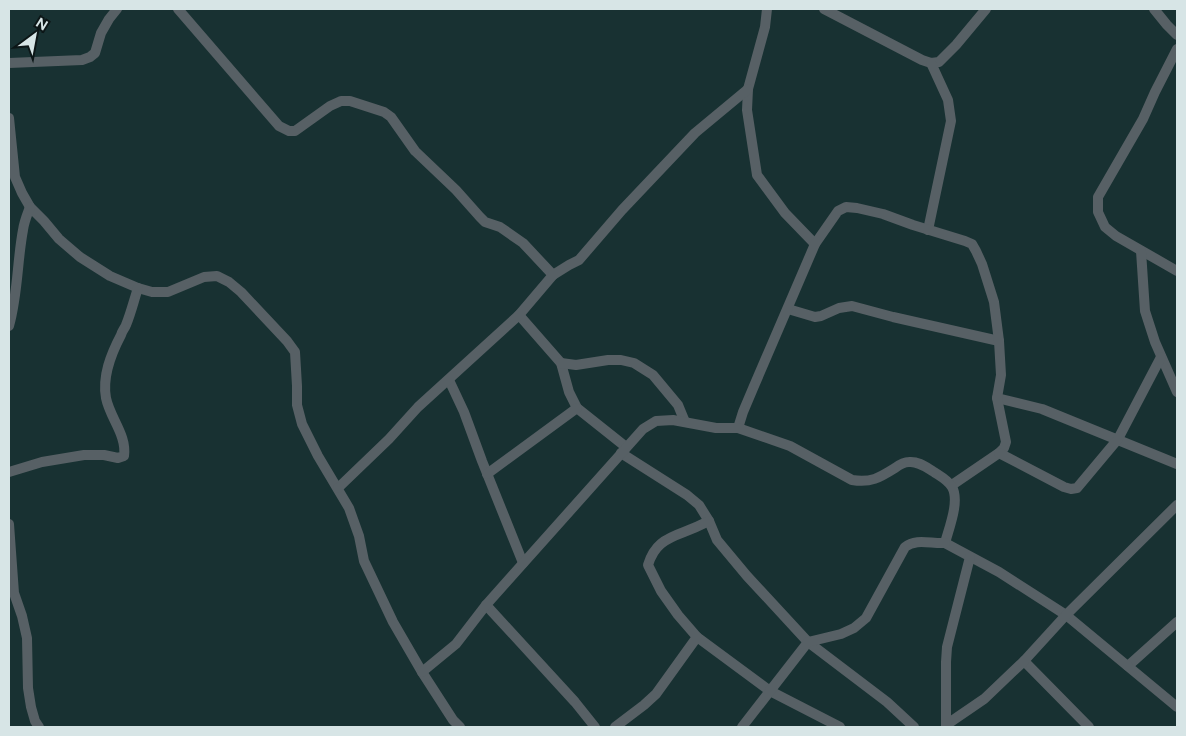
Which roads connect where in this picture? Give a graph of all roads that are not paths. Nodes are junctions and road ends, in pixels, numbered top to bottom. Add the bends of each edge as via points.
1 (117, 9) edge
2 (178, 9) edge
3 (767, 9) edge
4 (824, 9) edge
5 (986, 9) edge
6 (1154, 9) edge
7 (1177, 35) edge
8 (1177, 49) edge
9 (9, 63) edge
10 (931, 63) junction
11 (748, 89) junction
12 (9, 118) edge
13 (30, 208) junction
14 (928, 230) junction
15 (816, 244) junction
16 (1140, 251) junction
17 (1177, 271) edge
18 (553, 276) junction
19 (138, 288) junction
20 (788, 310) junction
21 (519, 315) junction
22 (9, 326) edge
23 (999, 341) junction
24 (1161, 357) junction
25 (560, 363) junction
26 (449, 380) junction
27 (1177, 392) edge
28 (998, 398) junction
29 (577, 408) junction
30 (684, 422) junction
31 (738, 428) junction
32 (1118, 439) junction
33 (624, 450) junction
34 (999, 453) junction
35 (1177, 464) edge
36 (9, 472) edge
37 (488, 474) junction
38 (952, 485) junction
39 (338, 488) junction
40 (1177, 505) edge
41 (709, 521) junction
42 (9, 524) edge
43 (945, 543) junction
44 (970, 558) junction
45 (10, 559) edge
46 (524, 563) junction
47 (486, 605) junction
48 (1066, 615) junction
49 (1177, 622) edge
50 (697, 637) junction
51 (808, 642) junction
52 (1024, 661) junction
53 (1128, 666) junction
54 (422, 672) junction
55 (770, 691) junction
56 (1177, 707) edge
57 (946, 726) edge
58 (39, 727) edge
59 (460, 727) edge
60 (595, 727) edge
61 (615, 727) edge
62 (742, 727) edge
63 (840, 727) edge
64 (914, 727) edge
65 (1089, 727) edge

1 - 9 street via 90,57
2 - 18 street via 278,126 295,131 341,101 384,112 415,151 485,222 500,227 523,243
3 - 11 street
4 - 10 street
5 - 10 street via 938,62
6 - 7 street
8 - 16 street via 1143,119 1098,197 1098,212 1105,227
10 - 14 street via 948,100 951,121
11 - 15 street via 746,110 757,175 785,213
11 - 18 street via 695,133 579,260
12 - 13 street via 15,176
13 - 19 street via 80,257 110,276
13 - 22 street via 23,228
14 - 15 street via 883,214 846,207 838,211
14 - 23 street via 972,244 994,302
15 - 20 street
16 - 17 street
16 - 24 street via 1145,311
18 - 21 street
19 - 36 street via 126,327 105,375 106,397 123,440 124,456 84,455
19 - 39 street via 168,292 204,277 217,276 242,292 295,352 296,406 318,456
20 - 23 street via 815,317 852,306
20 - 31 street
21 - 25 street
21 - 26 street
23 - 28 street via 1001,375
24 - 27 street
24 - 32 street
25 - 29 street
25 - 30 street via 576,365 608,360 634,363 653,375 678,405
26 - 37 street
26 - 39 street
28 - 32 street via 1042,409
28 - 34 street via 1006,442
29 - 33 street
29 - 37 street
30 - 31 street
30 - 33 street via 656,422 643,428
31 - 38 street via 790,446 852,480 872,480 909,462 918,463
32 - 34 street via 1077,488 1071,489
32 - 35 street
33 - 41 street via 699,505
33 - 46 street
34 - 38 street
37 - 46 street
38 - 43 street via 956,496
39 - 54 street via 360,536 364,561 393,622
40 - 48 street
41 - 50 street via 662,541 648,565 661,591
41 - 51 street via 717,540
42 - 45 street
43 - 44 street
43 - 51 street via 916,541 904,547 866,618 841,634
44 - 48 street via 999,572
44 - 57 street via 947,647
45 - 58 street via 14,593 27,638 31,707
46 - 47 street
47 - 54 street via 456,644
47 - 60 street
48 - 52 street
48 - 53 street
49 - 53 street
50 - 55 street
50 - 61 street via 656,694
51 - 55 street
51 - 64 street via 887,702
52 - 57 street via 984,699
52 - 65 street
53 - 56 street
54 - 59 street
55 - 62 street
55 - 63 street

